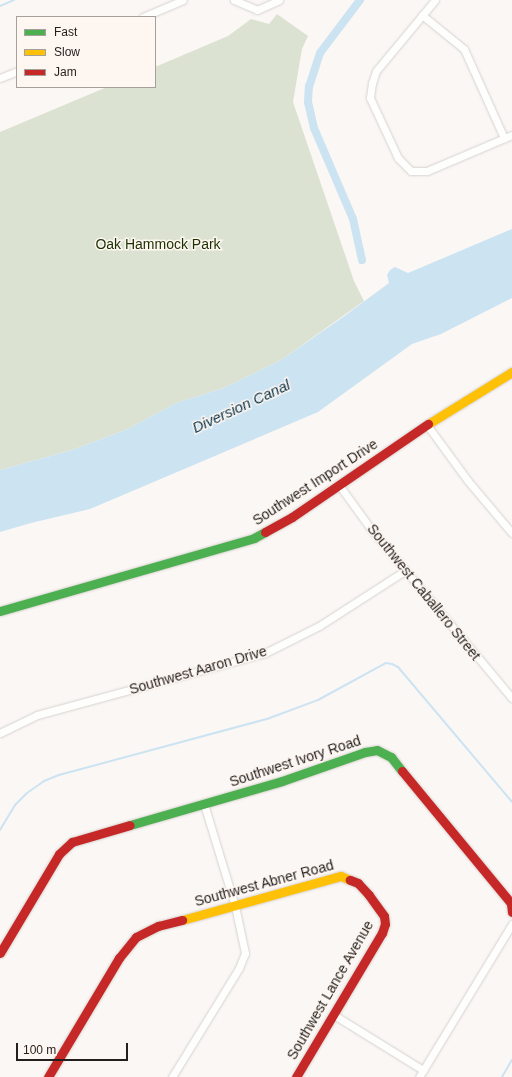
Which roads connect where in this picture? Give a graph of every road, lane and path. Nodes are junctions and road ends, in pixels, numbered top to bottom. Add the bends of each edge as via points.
1 (183, 0) edge
2 (234, 0) edge
3 (279, 0) edge
4 (435, 0) edge
5 (422, 15) junction
6 (145, 16) edge
7 (16, 71) edge
8 (0, 78) edge
9 (512, 135) edge
10 (504, 138) junction
11 (512, 372) edge
12 (426, 425) junction
13 (339, 485) junction
14 (512, 533) edge
15 (406, 570) junction
16 (0, 612) edge
17 (512, 698) edge
18 (0, 733) edge
19 (204, 804) junction
20 (235, 906) junction
21 (512, 912) edge
22 (384, 916) joint
23 (512, 924) edge
24 (0, 953) edge
25 (334, 1015) junction
26 (423, 1070) junction
27 (48, 1077) edge
28 (172, 1077) edge
29 (296, 1077) edge
30 (419, 1077) edge

1 - 6 street
2 - 3 street via 257,10
4 - 5 street
5 - 10 street via 464,49
5 - 10 street via 376,71 370,98 398,158 411,171 428,171
7 - 8 street
9 - 10 street
11 - 12 street, Southwest Import Drive
12 - 13 street, Southwest Import Drive
12 - 14 street via 468,481
13 - 15 street, Southwest Caballero Street via 371,529
13 - 16 street, Southwest Import Drive via 292,517 254,538
15 - 17 street, Southwest Caballero Street
15 - 18 street, Southwest Aaron Drive via 319,626 265,654 37,715
19 - 20 street
19 - 21 street, Southwest Ivory Road via 377,750 391,758 511,903
19 - 24 street, Southwest Ivory Road via 80,839 65,847
20 - 22 street, Southwest Abner Road via 341,876 358,883
20 - 27 street, Southwest Abner Road via 158,926 136,937 119,958
20 - 28 street via 245,953 239,968
22 - 25 street, Southwest Lance Avenue via 386,924 382,933
23 - 26 street
25 - 26 street
25 - 29 street, Southwest Lance Avenue
26 - 30 street

